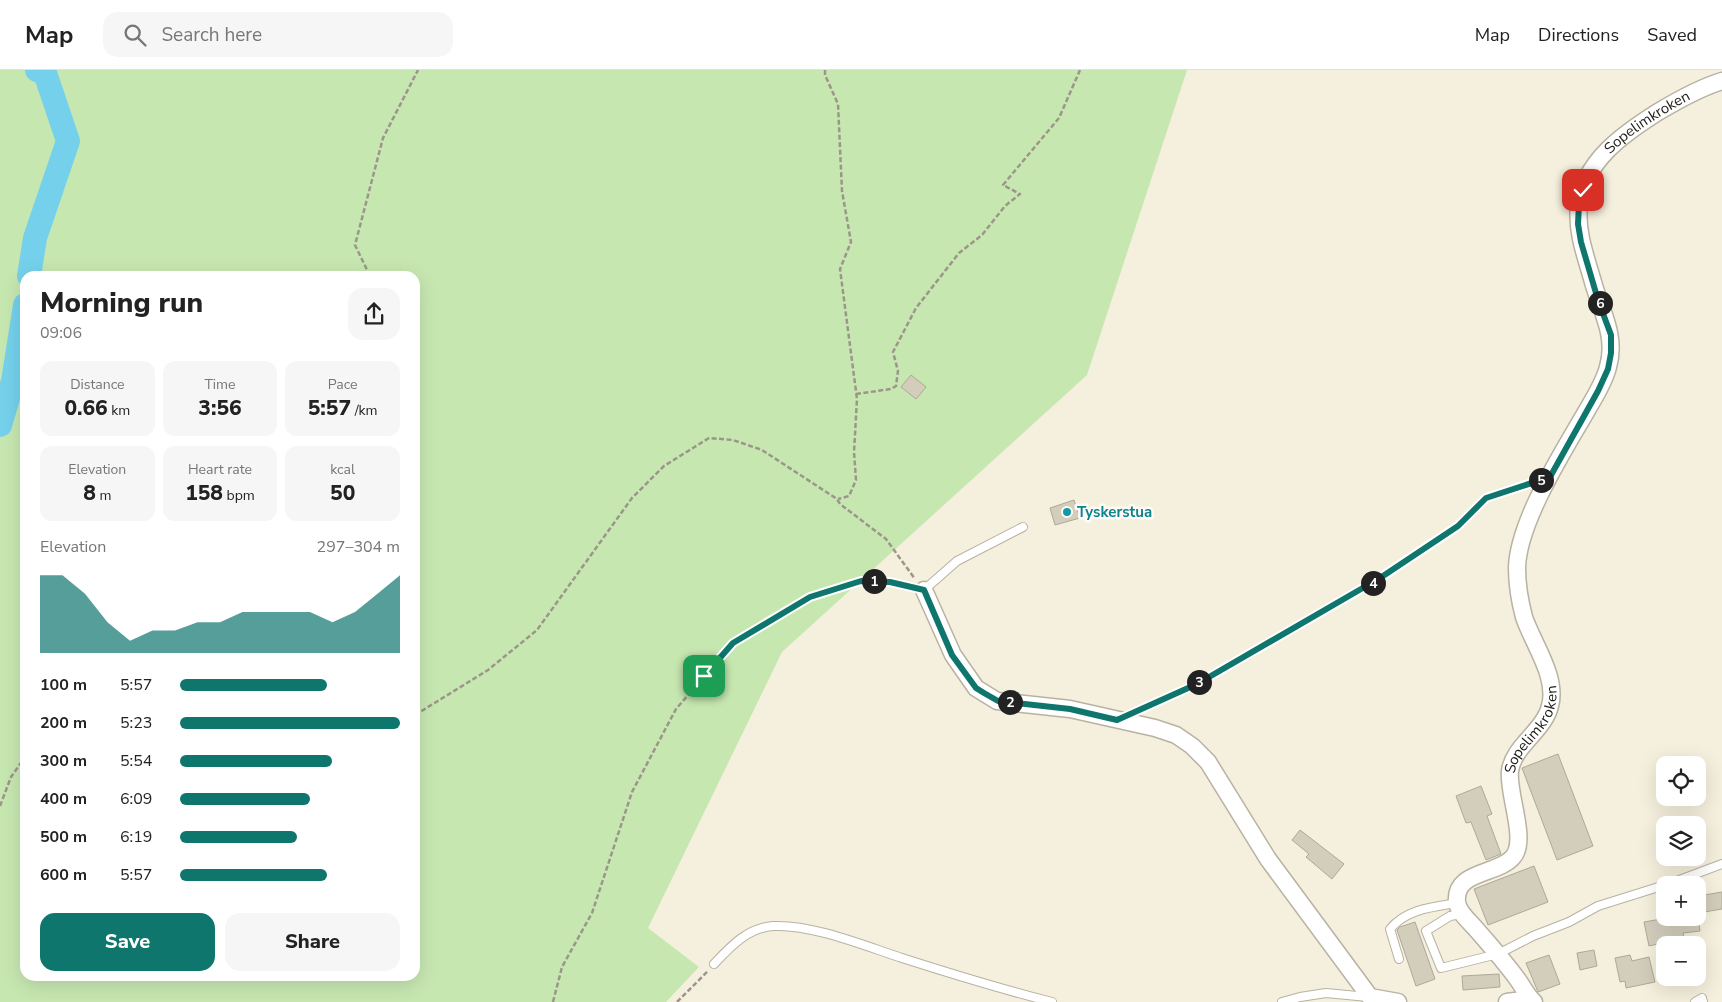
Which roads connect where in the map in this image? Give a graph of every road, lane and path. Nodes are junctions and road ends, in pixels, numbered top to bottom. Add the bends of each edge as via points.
1 (418, 70) edge
2 (825, 70) edge
3 (1080, 70) edge
4 (1722, 81) edge
5 (368, 271) edge
6 (856, 394) junction
7 (1550, 477) junction
8 (837, 499) junction
9 (1023, 527) dead end
10 (924, 590) junction
11 (420, 712) edge
12 (1117, 720) junction
13 (20, 764) edge
14 (0, 806) edge
15 (1722, 864) edge
16 (1690, 876) edge
17 (1656, 888) edge
18 (1460, 908) junction
19 (1498, 954) junction
20 (1399, 959) dead end
21 (714, 964) joint
22 (1370, 998) junction
23 (1532, 1001) edge
24 (553, 1002) edge
25 (677, 1002) edge
26 (1052, 1002) edge
27 (1282, 1002) edge
28 (1398, 1002) edge
29 (1507, 1002) edge
30 (1696, 1002) edge
31 (1703, 1002) edge

1 - 5 path via 383,138 355,245
2 - 6 path via 838,104 842,192 852,242 840,269
3 - 6 path via 1059,118 1003,185 1020,194 1005,206 982,235 959,253 916,308 893,352 898,371 896,386
4 - 7 street, Sopelimkroken via 1681,98 1634,127 1592,168 1579,204 1578,224 1611,335 1611,353 1598,391
6 - 8 path via 856,480 849,496
7 - 12 path via 1486,498 1458,526 1380,578 1197,684
7 - 18 street, Sopelimkroken via 1528,523 1517,566 1524,617 1550,680 1550,708 1545,720 1514,758 1510,772 1519,842 1516,854 1508,862 1465,880 1458,891
8 - 10 path via 886,539
8 - 11 path via 762,450 733,440 709,438 664,466 632,498 537,630 488,670
9 - 10 lane via 957,560
10 - 12 street via 952,655 976,688 998,701 1070,709
10 - 24 path via 890,582 861,581 810,597 733,643 676,709 632,792 592,913 562,967
12 - 22 street via 1176,735 1208,762 1268,859
13 - 14 path via 11,777
15 - 16 lane
17 - 19 lane via 1598,906
18 - 19 street
18 - 19 lane via 1426,931 1441,968
18 - 20 lane via 1419,909 1397,921 1390,929
19 - 23 street
21 - 25 path
21 - 26 lane via 752,931 772,926 804,927 984,985
22 - 27 lane via 1326,994
22 - 28 street
23 - 29 street
30 - 31 lane via 1702,998

